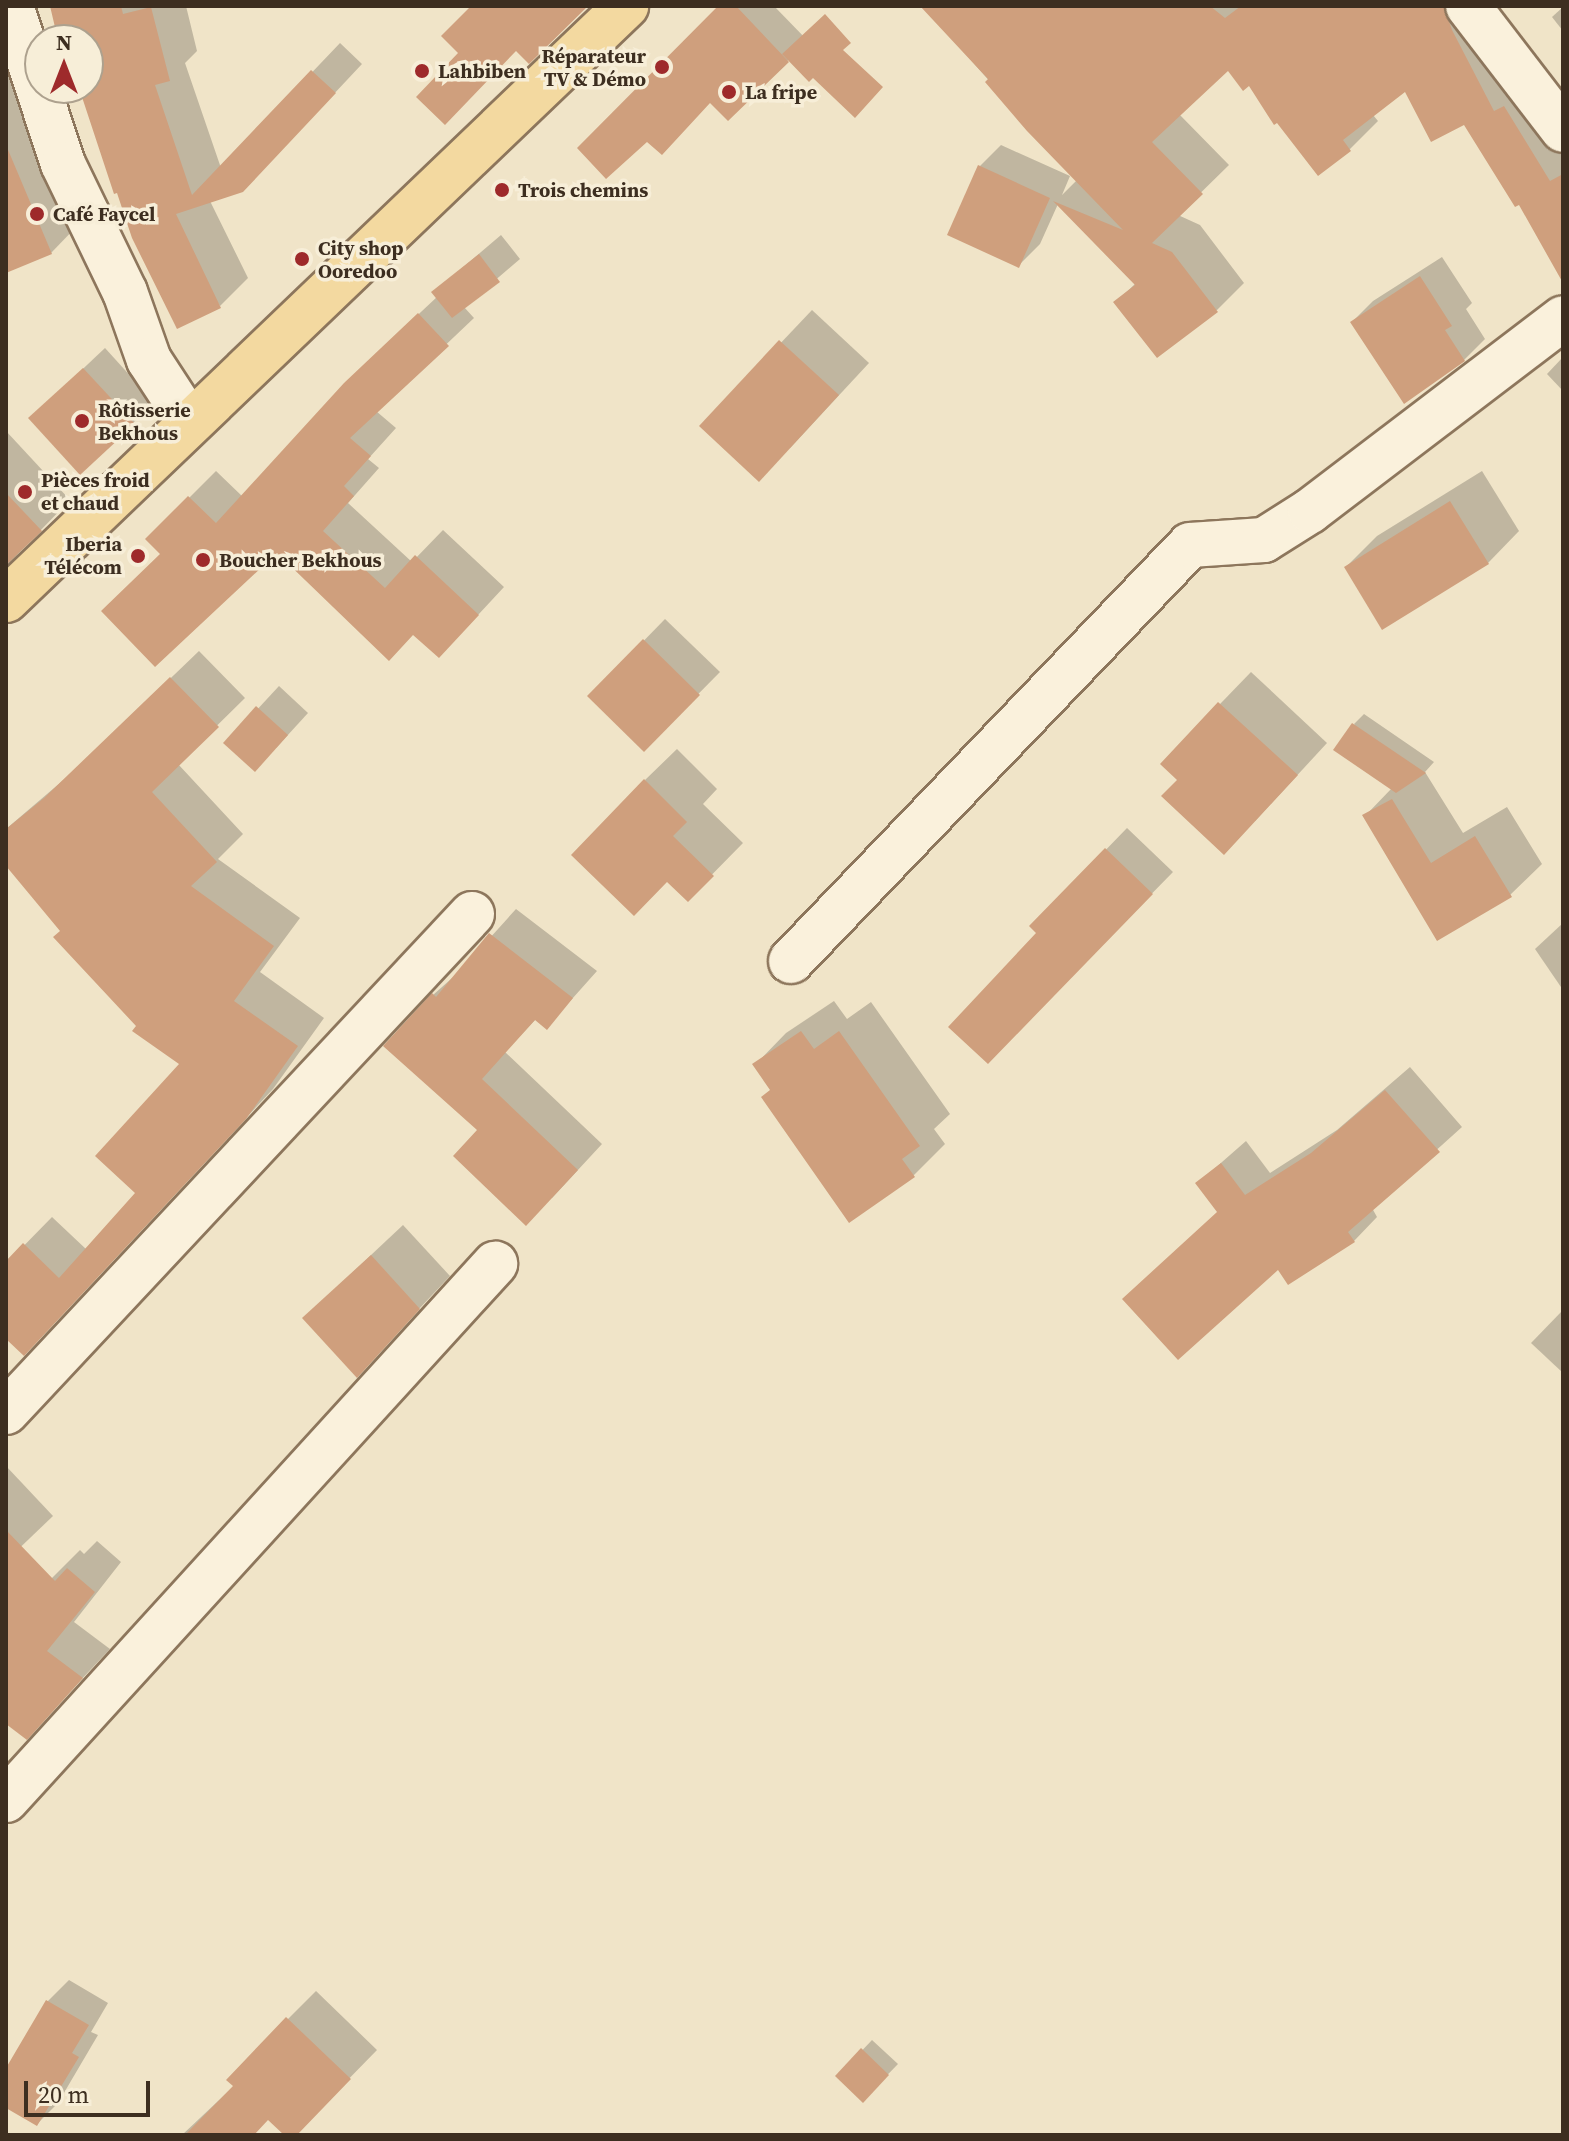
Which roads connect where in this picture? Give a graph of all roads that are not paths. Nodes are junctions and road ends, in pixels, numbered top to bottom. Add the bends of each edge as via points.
1 (11, 6) edge
2 (626, 6) edge
3 (1468, 6) edge
4 (1563, 130) edge
5 (1563, 318) edge
6 (190, 423) junction
7 (6, 600) edge
8 (472, 914) dead end
9 (791, 961) dead end
10 (495, 1264) dead end
11 (6, 1412) edge
12 (6, 1800) edge

1 - 6 street via 63,164 125,292 149,360
2 - 6 main road
3 - 4 street
5 - 9 street via 1310,511 1264,540 1190,545
6 - 7 main road
8 - 11 street
10 - 12 street

